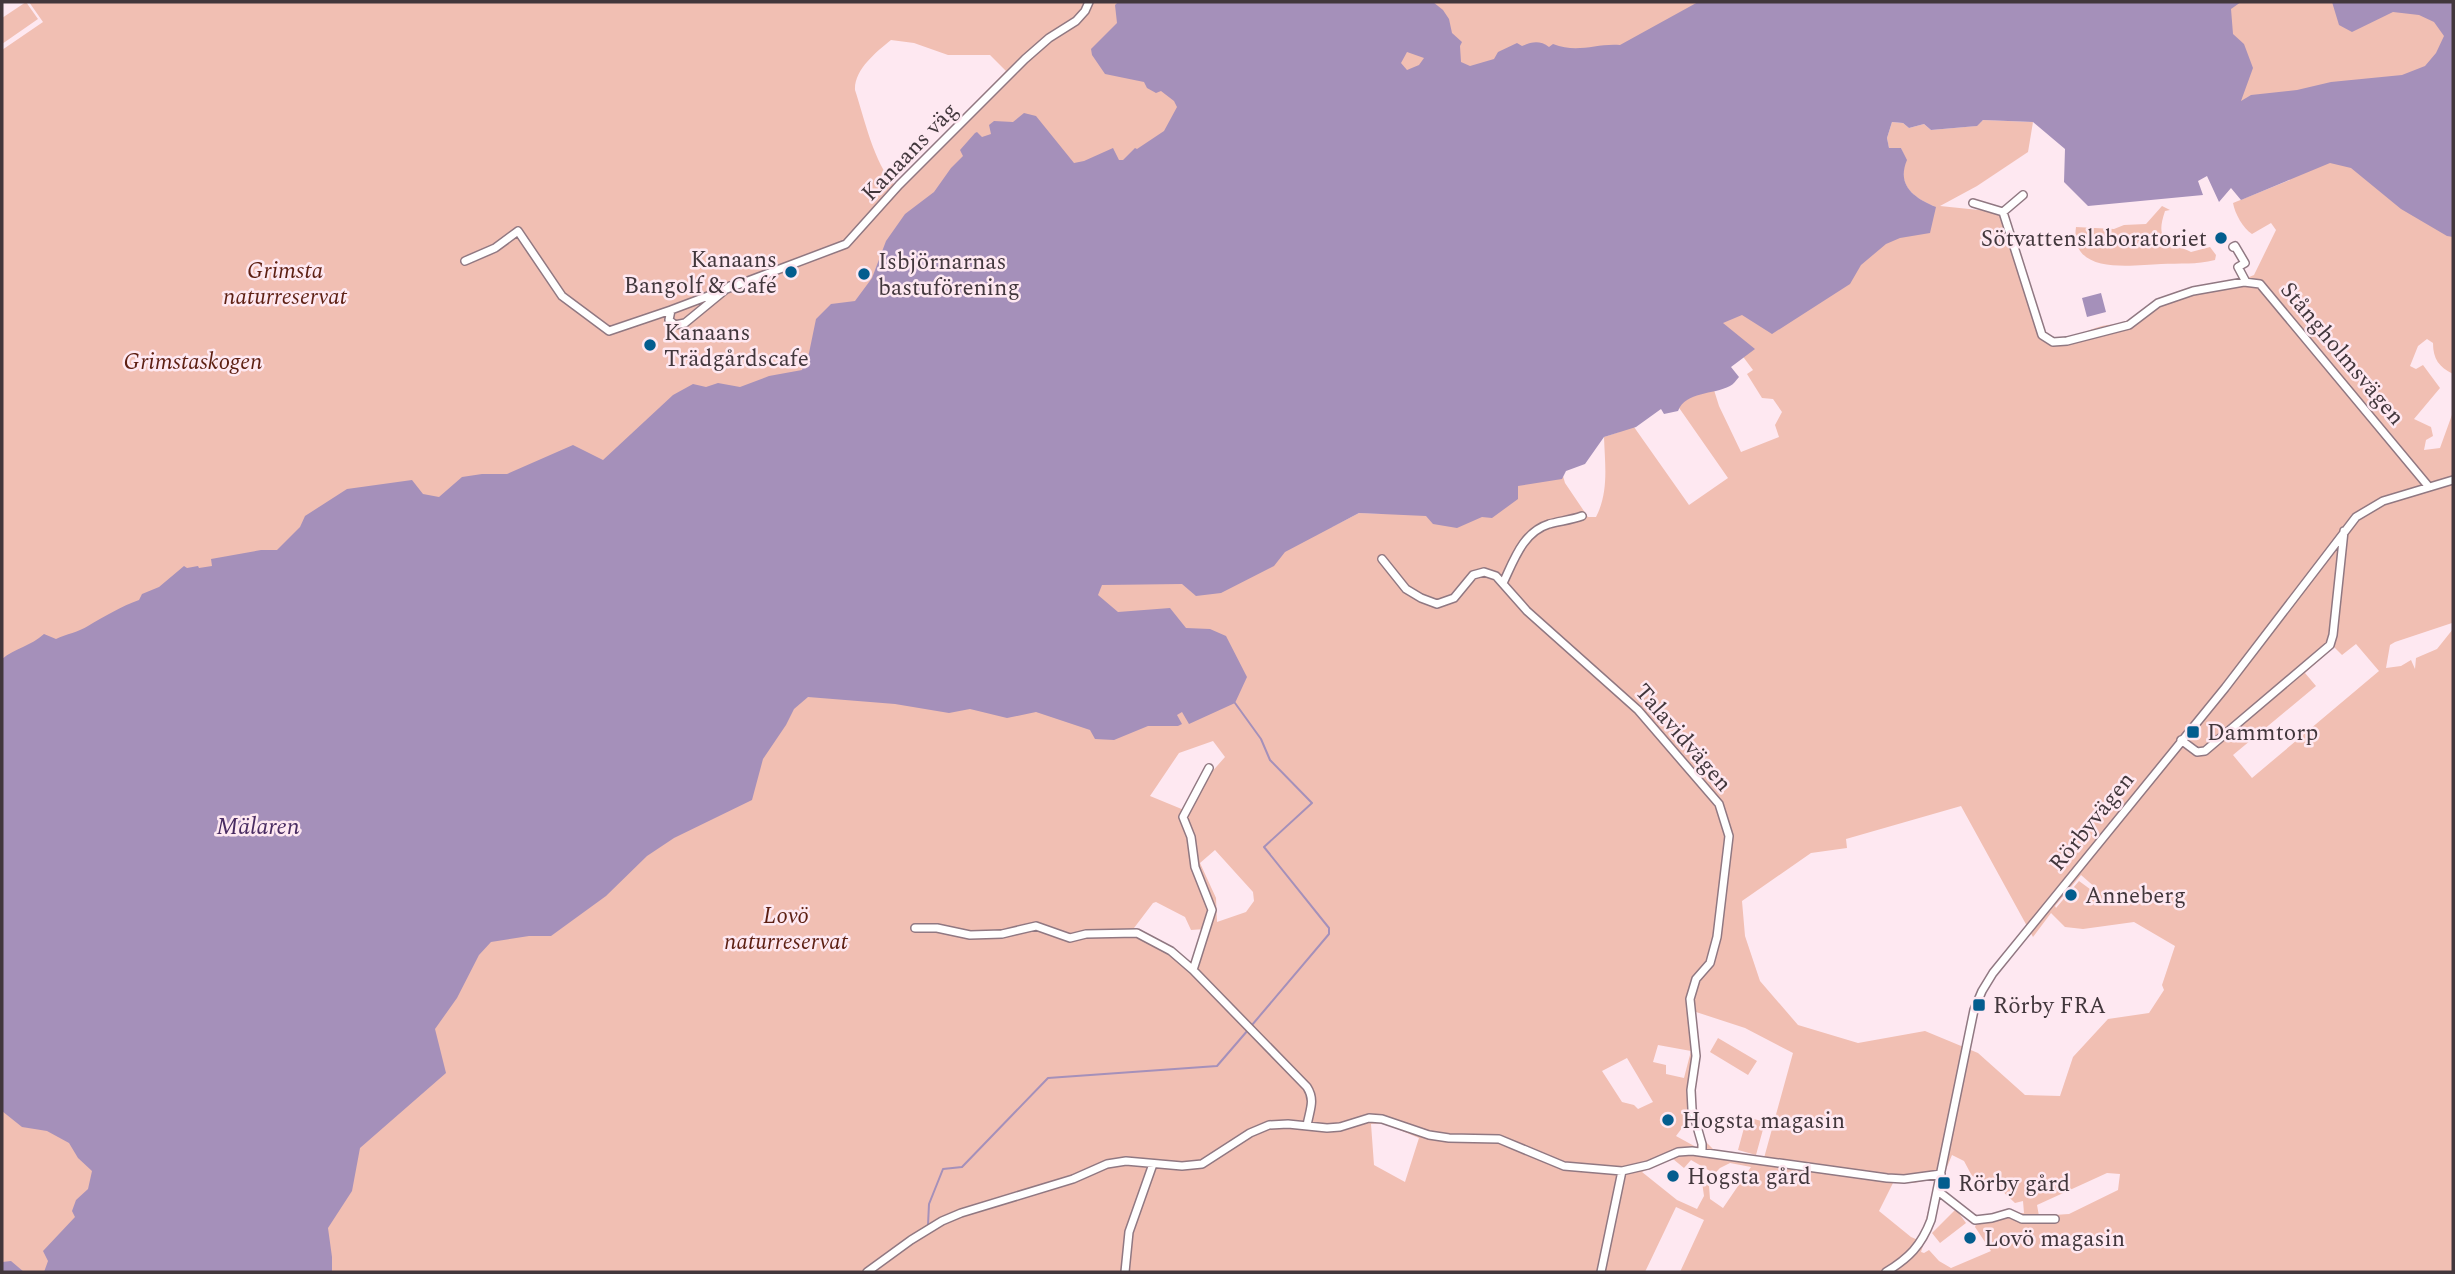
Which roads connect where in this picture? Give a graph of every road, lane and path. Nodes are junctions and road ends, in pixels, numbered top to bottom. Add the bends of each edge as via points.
1 (1088, 2) edge
2 (2023, 195) dead end
3 (1973, 203) dead end
4 (2003, 212) junction
5 (2233, 247) dead end
6 (466, 261) dead end
7 (2246, 282) junction
8 (730, 286) junction
9 (671, 310) junction
10 (2453, 480) edge
11 (2429, 487) junction
12 (1581, 516) dead end
13 (2344, 531) junction
14 (1382, 559) dead end
15 (1503, 583) junction
16 (2181, 740) junction
17 (1209, 768) dead end
18 (915, 928) dead end
19 (1193, 970) junction
20 (1307, 1126) junction
21 (1702, 1152) junction
22 (1153, 1164) junction
23 (1622, 1171) junction
24 (1941, 1174) junction
25 (1938, 1191) junction
26 (2054, 1219) dead end
27 (867, 1272) edge
28 (1125, 1272) edge
29 (1601, 1272) edge
30 (1886, 1272) edge

1 - 8 street, Kanaans väg via 1076,21 1025,59 846,244
2 - 4 street
3 - 4 street
4 - 7 street, Stångholmsvägen via 2042,335 2053,342 2129,325 2158,303 2193,290
5 - 7 street via 2245,262 2238,267
6 - 9 street via 518,231 562,296 608,331
7 - 11 street, Stångholmsvägen via 2260,284 2274,298
8 - 9 street, Kanaans väg
8 - 9 street, Kanaans väg via 685,323 669,320
10 - 11 street, Rörbyvägen
11 - 13 street, Rörbyvägen via 2368,508
12 - 15 street via 1534,532 1520,548
13 - 16 street, Rörbyvägen
13 - 16 street via 2330,645 2206,751 2197,752
14 - 15 street via 1406,590 1437,604 1450,601 1478,573 1490,573
15 - 21 street, Talavidvägen via 1527,611 1638,710 1724,814 1729,836 1716,942 1710,963 1696,979 1689,999 1696,1056 1692,1109
16 - 24 street, Rörbyvägen via 1993,973 1979,997
17 - 19 street via 1184,817 1195,867 1212,911
18 - 19 street via 970,935 1036,926 1070,938 1137,933 1171,951
19 - 20 street via 1307,1087 1313,1103
20 - 22 street via 1269,1125 1202,1164
20 - 23 street via 1340,1127 1382,1119 1429,1135 1499,1139 1564,1166
21 - 23 street via 1678,1152
21 - 24 street via 1887,1178
22 - 27 street via 1107,1164 942,1220
22 - 28 street via 1129,1232
23 - 29 street
24 - 25 street, Rörbyvägen
25 - 26 street via 1976,1220 2009,1213 2022,1219
25 - 30 street, Rörbyvägen via 1920,1246

